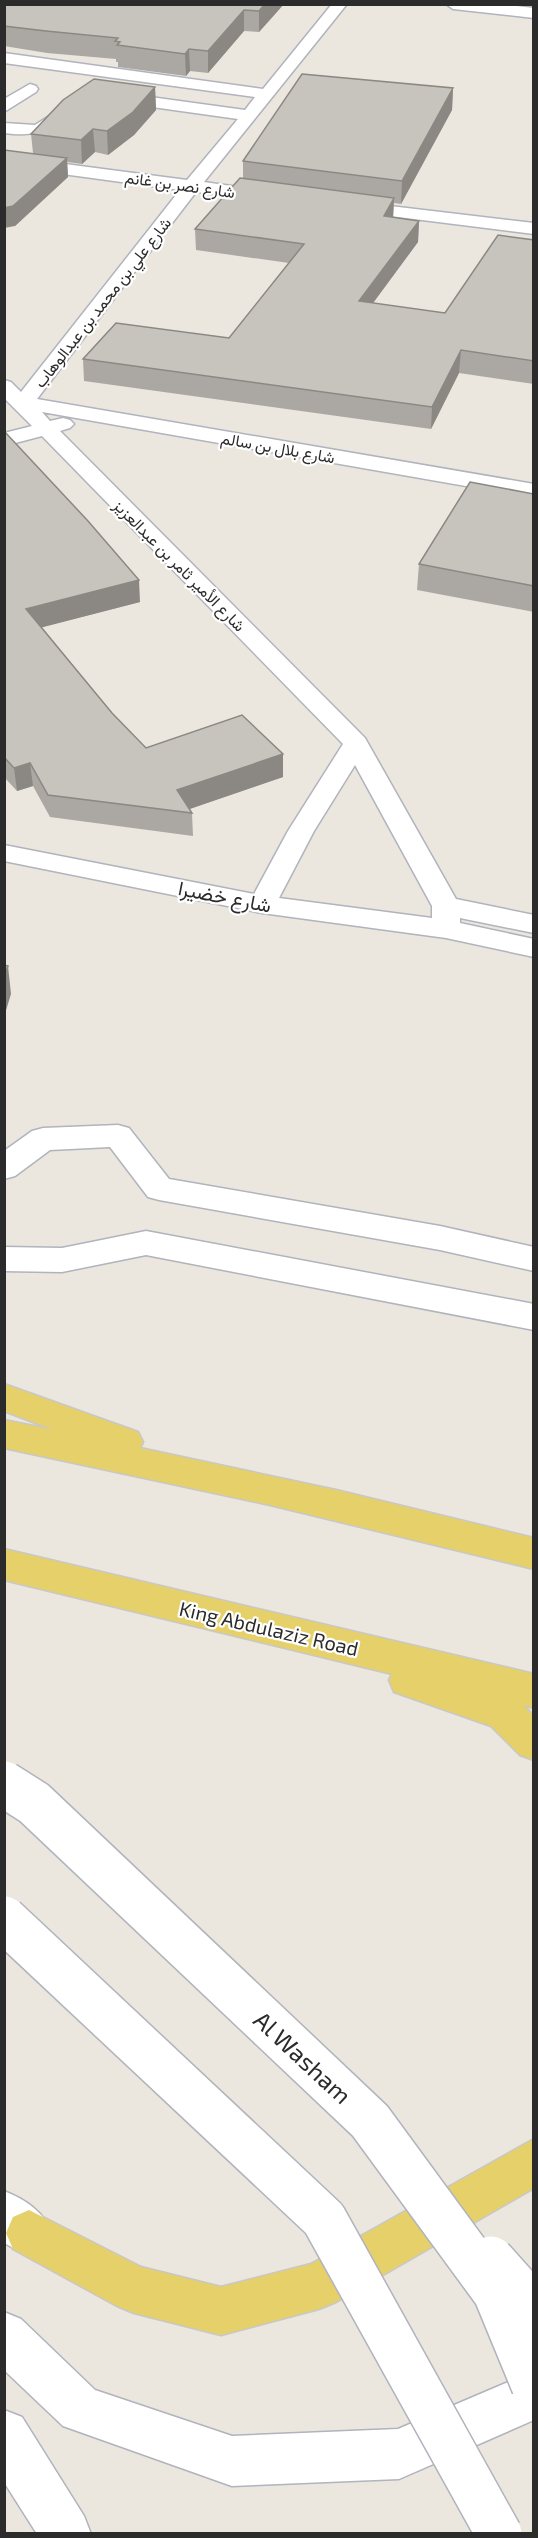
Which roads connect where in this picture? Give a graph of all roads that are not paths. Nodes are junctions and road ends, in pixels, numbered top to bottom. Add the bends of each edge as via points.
1 (340, 4) edge
2 (453, 4) edge
3 (534, 13) edge
4 (4, 58) edge
5 (30, 89) dead end
6 (267, 93) junction
7 (4, 107) edge
8 (249, 115) junction
9 (4, 128) edge
10 (4, 161) edge
11 (192, 186) junction
12 (286, 198) edge
13 (333, 204) edge
14 (534, 230) edge
15 (4, 386) edge
16 (22, 403) junction
17 (95, 416) junction
18 (46, 430) junction
19 (4, 440) edge
20 (534, 491) edge
21 (356, 743) junction
22 (4, 828) edge
23 (15, 855) edge
24 (262, 904) junction
25 (446, 917) junction
26 (534, 924) edge
27 (534, 948) edge
28 (4, 1168) edge
29 (4, 1259) edge
30 (534, 1259) edge
31 (534, 1317) edge
32 (4, 1397) edge
33 (4, 1434) edge
34 (219, 1478) junction
35 (534, 1554) edge
36 (4, 1564) edge
37 (240, 1621) junction
38 (534, 1691) edge
39 (534, 1743) edge
40 (4, 1784) edge
41 (4, 1919) edge
42 (370, 2121) junction
43 (534, 2162) edge
44 (17, 2224) edge
45 (534, 2307) edge
46 (4, 2336) edge
47 (534, 2385) edge
48 (534, 2395) edge
49 (4, 2435) edge
50 (66, 2534) edge
51 (500, 2534) edge

1 - 6 street, شارع علي بن محمد بن عبدالوهاب
2 - 3 street
4 - 6 street
5 - 7 street
6 - 8 street, شارع علي بن محمد بن عبدالوهاب
8 - 9 street via 92,94 40,129
8 - 11 street, شارع علي بن محمد بن عبدالوهاب
10 - 11 street, شارع نصر بن غانم
11 - 12 street, شارع نصر بن غانم
11 - 16 street, شارع علي بن محمد بن عبدالوهاب
13 - 14 street
15 - 16 street, شارع الأمير ثامر بن عبدالعزيز
16 - 17 street, شارع بلال بن سالم
16 - 18 street, شارع الأمير ثامر بن عبدالعزيز
17 - 18 street
17 - 20 street, شارع بلال بن سالم
18 - 19 street
18 - 21 street, شارع الأمير ثامر بن عبدالعزيز
21 - 24 street via 301,831
21 - 25 street, شارع الأمير ثامر بن عبدالعزيز
22 - 23 street
23 - 24 street, شارع خضيرا
24 - 25 street, شارع خضيرا
25 - 26 street
25 - 27 street
28 - 30 street via 43,1139 118,1136 159,1189 440,1238
29 - 31 street via 62,1260 146,1243
32 - 34 main road
33 - 34 main road
34 - 35 main road via 386,1515
36 - 37 main road, King Abdulaziz Road
37 - 38 main road, King Abdulaziz Road
37 - 39 main road via 504,1713
40 - 42 street, Al Washam, bridge via 34,1803
41 - 51 street, bridge via 324,2219
42 - 45 street, bridge
42 - 47 street, Al Washam, bridge via 496,2293
43 - 44 main road via 319,2285 221,2311 134,2289
46 - 48 street via 80,2409 232,2461 399,2454
49 - 50 street

